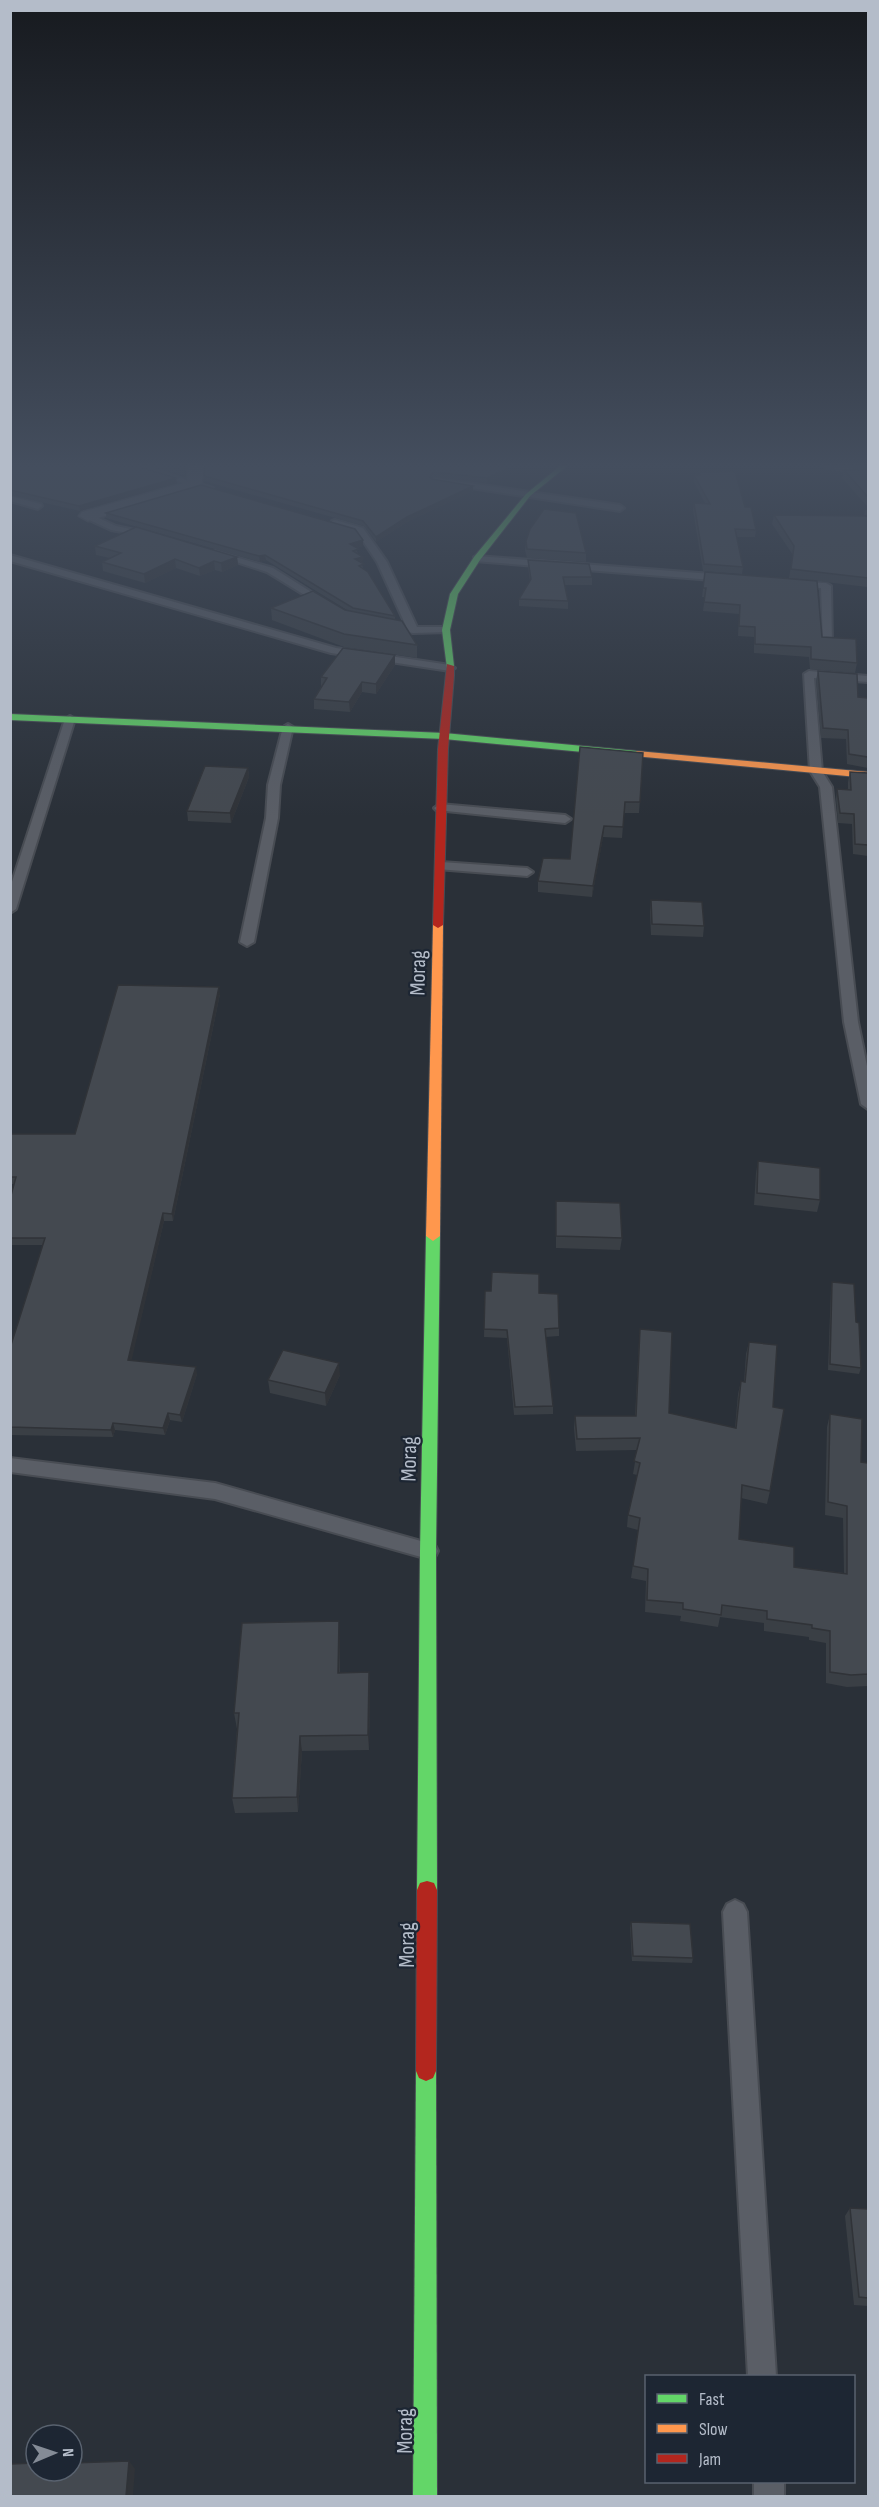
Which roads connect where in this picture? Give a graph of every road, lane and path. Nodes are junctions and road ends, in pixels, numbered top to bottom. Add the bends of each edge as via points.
1 (97, 583) edge
2 (291, 583) edge
3 (392, 583) edge
4 (461, 583) edge
5 (791, 583) edge
6 (339, 612) edge
7 (381, 624) edge
8 (413, 630) junction
9 (446, 630) junction
10 (828, 643) edge
11 (450, 668) junction
12 (868, 679) edge
13 (10, 717) edge
14 (70, 719) junction
15 (288, 728) junction
16 (444, 736) junction
17 (816, 771) junction
18 (868, 775) edge
19 (441, 808) junction
20 (565, 819) dead end
21 (441, 866) junction
22 (527, 872) dead end
23 (10, 909) edge
24 (247, 942) dead end
25 (868, 1104) edge
26 (10, 1464) edge
27 (428, 1551) junction
28 (735, 1912) dead end
29 (762, 2375) edge
30 (425, 2496) edge

1 - 11 lane via 335,651
2 - 6 lane
3 - 8 lane
4 - 9 main road, Morag via 454,594
5 - 10 lane via 826,586
7 - 8 lane
8 - 9 lane
9 - 11 main road, Morag
11 - 16 main road, Morag
12 - 17 lane via 809,674
13 - 14 main road
14 - 15 main road
14 - 23 lane
15 - 16 main road
15 - 24 lane via 274,785 272,818
16 - 17 main road
16 - 19 main road, Morag
17 - 18 main road
17 - 25 lane via 826,787 851,1022
19 - 20 lane
19 - 21 main road, Morag
21 - 22 lane
21 - 27 main road, Morag
26 - 27 lane via 214,1491
27 - 30 main road, Morag
28 - 29 lane

